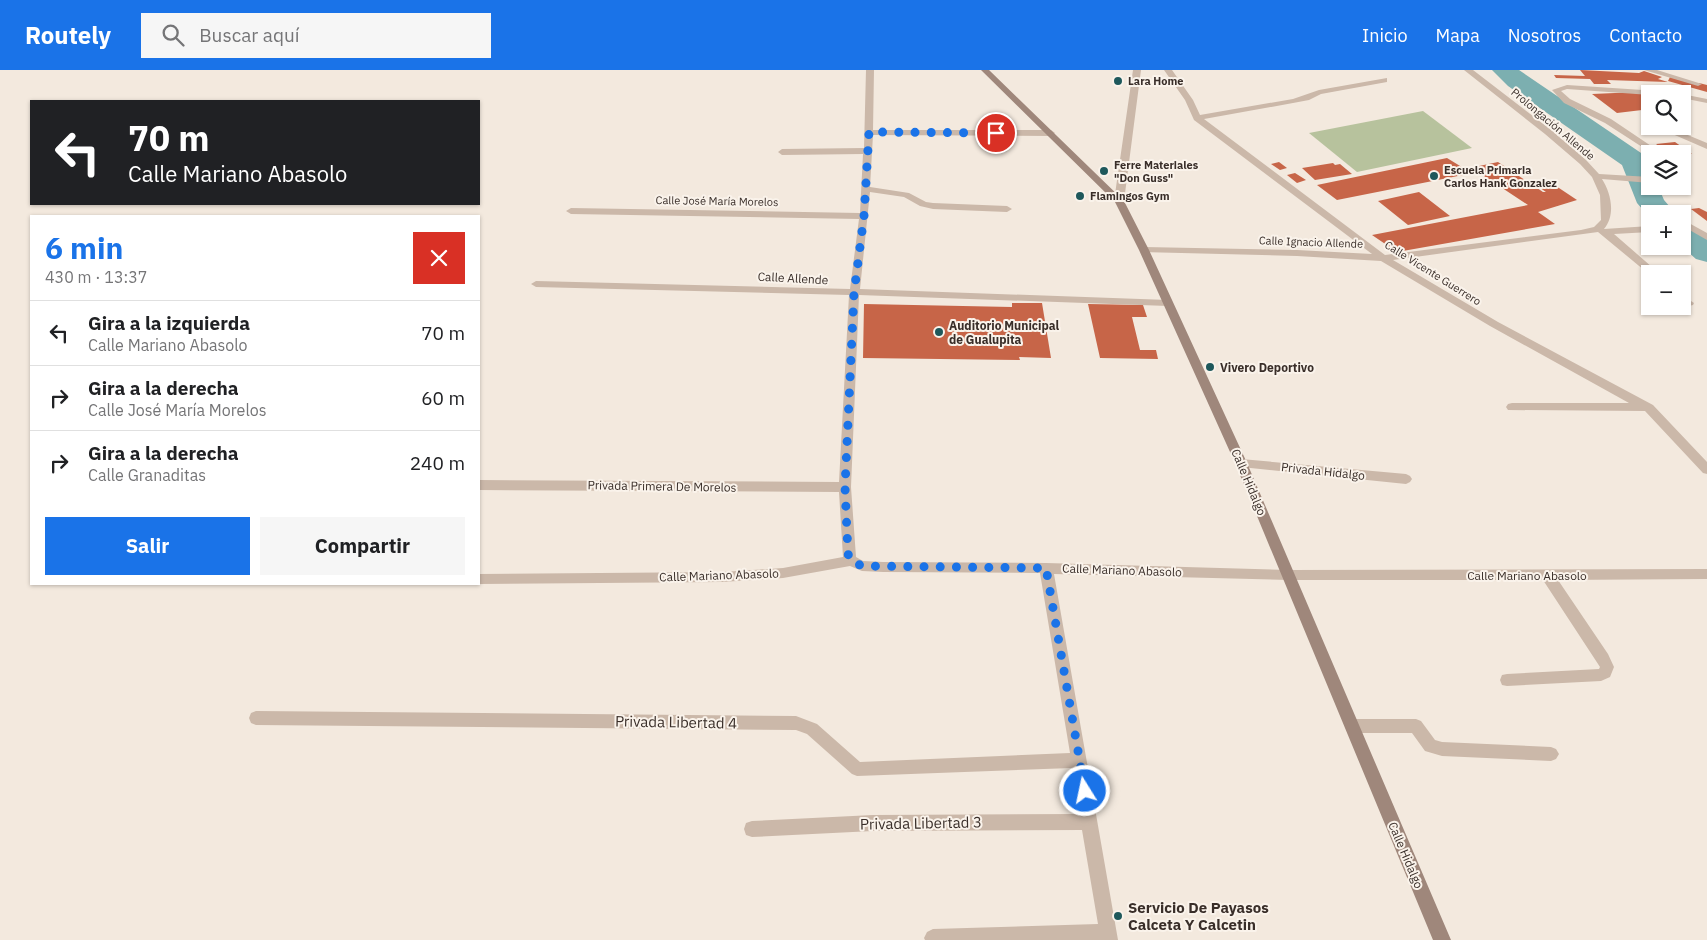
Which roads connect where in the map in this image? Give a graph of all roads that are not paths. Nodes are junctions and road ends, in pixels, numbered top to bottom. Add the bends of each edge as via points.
1 (870, 70) edge
2 (985, 70) edge
3 (1137, 70) edge
4 (1168, 70) edge
5 (1468, 70) edge
6 (1648, 70) edge
7 (1384, 80) dead end
8 (1698, 84) dead end
9 (1641, 92) edge
10 (1691, 98) edge
11 (1707, 102) edge
12 (1197, 118) junction
13 (869, 132) junction
14 (1051, 133) junction
15 (1680, 135) edge
16 (1646, 145) edge
17 (1707, 146) edge
18 (867, 151) junction
19 (782, 152) dead end
20 (1596, 176) junction
21 (1641, 180) edge
22 (865, 189) junction
23 (1119, 201) junction
24 (1008, 208) dead end
25 (570, 211) dead end
26 (864, 216) junction
27 (1691, 229) edge
28 (1596, 230) junction
29 (1641, 230) edge
30 (1607, 233) junction
31 (1707, 237) edge
32 (1144, 250) junction
33 (1383, 258) junction
34 (1644, 265) edge
35 (536, 284) dead end
36 (854, 293) junction
37 (1168, 303) junction
38 (1512, 407) dead end
39 (1648, 408) junction
40 (1241, 463) junction
41 (1707, 470) edge
42 (1406, 479) dead end
43 (480, 485) edge
44 (845, 487) junction
45 (851, 561) junction
46 (1046, 568) junction
47 (1707, 574) edge
48 (1289, 575) junction
49 (1547, 575) junction
50 (480, 579) edge
51 (1507, 680) dead end
52 (256, 718) dead end
53 (1352, 726) junction
54 (1551, 754) dead end
55 (1080, 760) junction
56 (1090, 822) junction
57 (752, 829) dead end
58 (1108, 936) edge
59 (933, 938) dead end
60 (1442, 940) edge

1 - 13 street
2 - 14 main road, Calle Hidalgo
3 - 23 street
4 - 12 street, Calle Vicente Guerrero
5 - 20 street, Prolongación Allende via 1548,132
6 - 8 street
7 - 12 street
9 - 16 street via 1567,87 1556,90 1567,100
10 - 11 street
12 - 33 street, Calle Vicente Guerrero
13 - 14 street
13 - 18 street
14 - 23 main road, Calle Hidalgo
15 - 17 street
18 - 19 street
18 - 22 street
20 - 21 street
20 - 28 street, Prolongación Allende via 1606,196 1607,220
22 - 24 street via 906,195 933,206
22 - 26 street
23 - 32 main road, Calle Hidalgo
25 - 26 street, Calle José María Morelos
26 - 36 street
27 - 31 street
28 - 30 street
28 - 33 street, Calle Ignacio Allende
29 - 30 street
30 - 34 street
32 - 33 street, Calle Ignacio Allende
32 - 37 main road, Calle Hidalgo
33 - 39 street, Calle Vicente Guerrero via 1494,324
35 - 36 street, Calle Allende
36 - 37 street, Calle Allende
36 - 44 street
37 - 40 main road, Calle Hidalgo
38 - 39 street
39 - 41 street, Calle Vicente Guerrero
40 - 42 street, Privada Hidalgo
40 - 48 main road, Calle Hidalgo
43 - 44 street, Privada Primera De Morelos
44 - 45 street
45 - 46 street, Calle Mariano Abasolo via 862,566 883,567
45 - 50 street, Calle Mariano Abasolo via 783,573 722,577
46 - 48 street, Calle Mariano Abasolo
46 - 55 street
47 - 49 street, Calle Mariano Abasolo
48 - 49 street, Calle Mariano Abasolo
48 - 53 main road, Calle Hidalgo
49 - 51 street via 1604,658 1605,673
52 - 55 street, Privada Libertad 4 via 796,723 812,728 857,769
53 - 54 street via 1416,726 1430,746 1442,749
53 - 60 main road, Calle Hidalgo
55 - 56 street
56 - 57 street, Privada Libertad 3 via 873,823
56 - 58 street
58 - 59 street

